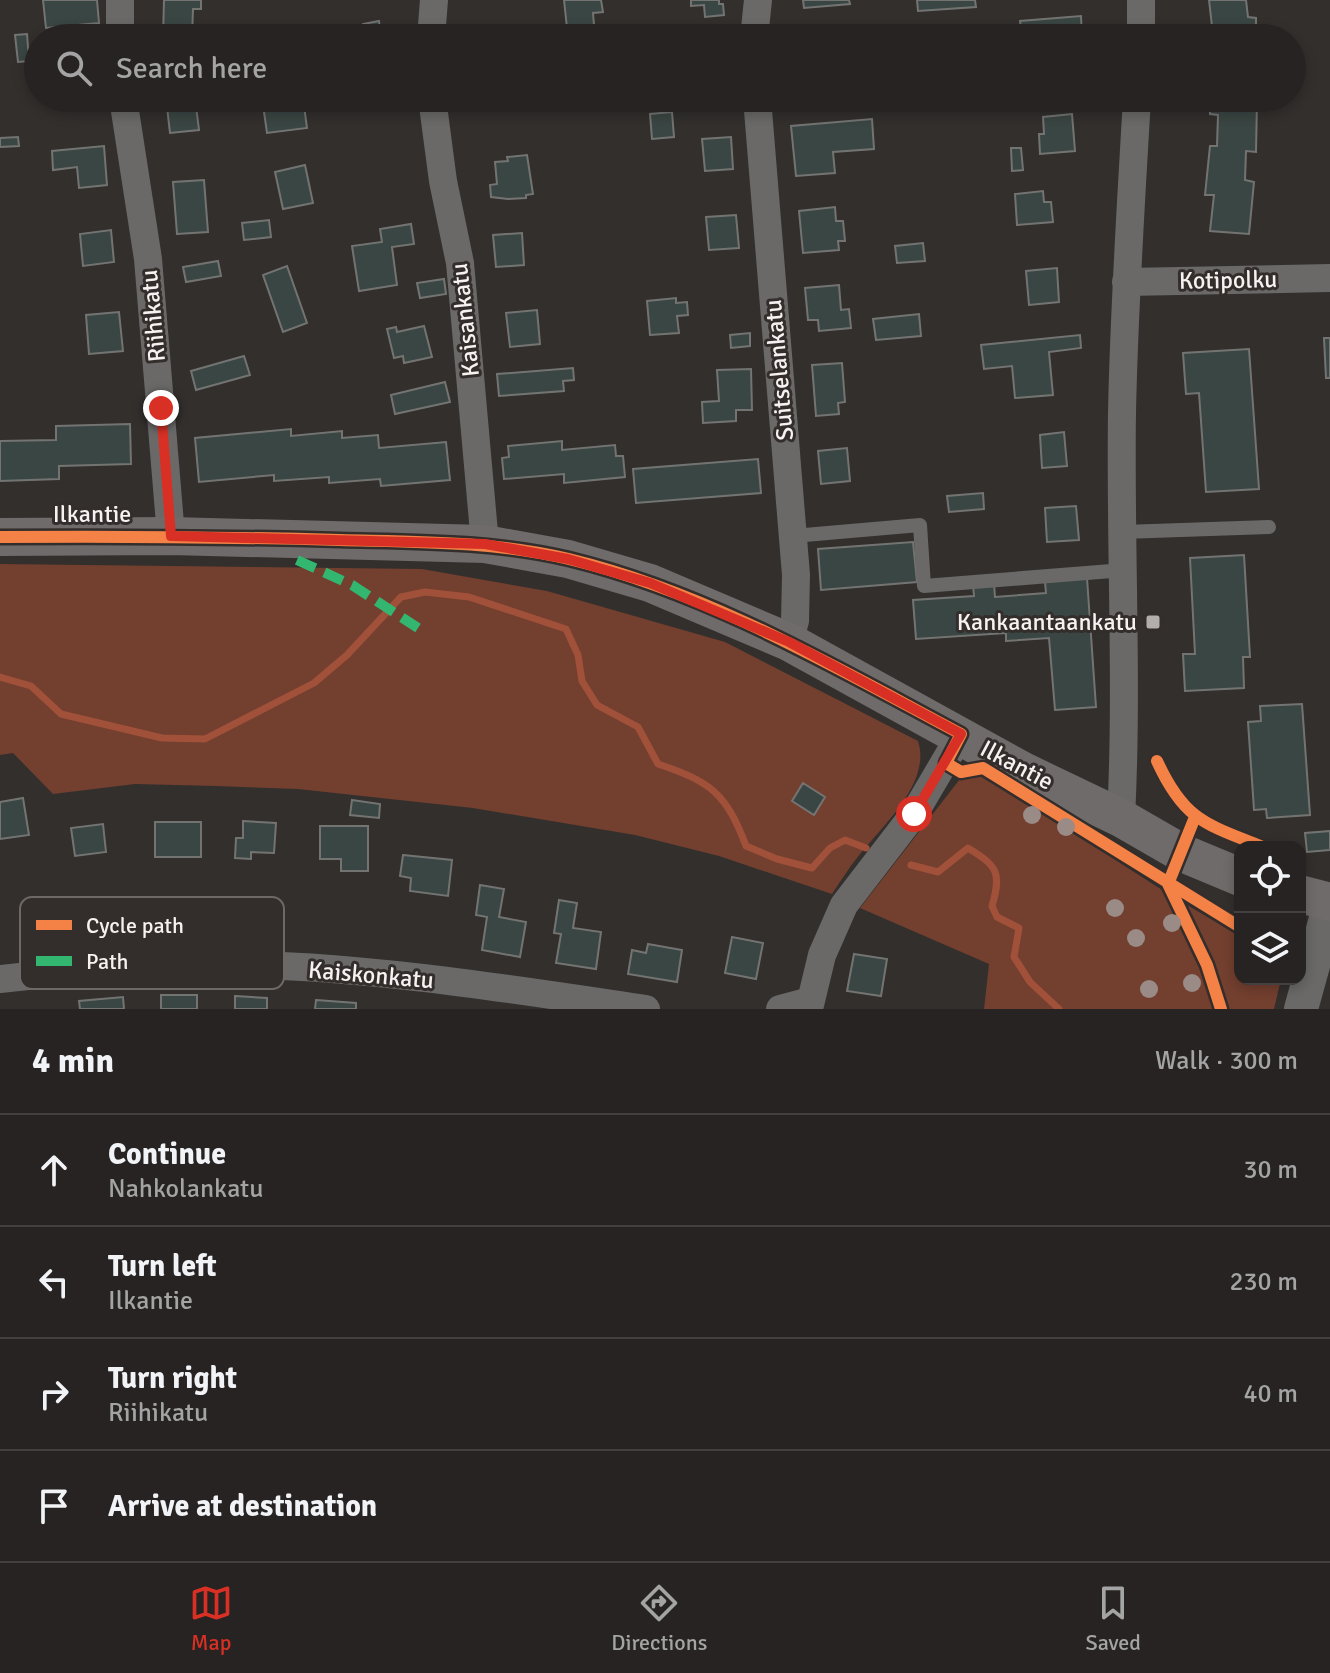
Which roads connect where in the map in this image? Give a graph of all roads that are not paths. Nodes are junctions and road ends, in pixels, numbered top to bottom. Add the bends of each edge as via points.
1 (120, 0) edge
2 (434, 0) edge
3 (758, 0) edge
4 (1141, 0) edge
5 (120, 24) edge
6 (432, 24) edge
7 (755, 24) edge
8 (1141, 24) edge
9 (125, 112) edge
10 (434, 112) edge
11 (758, 112) edge
12 (1136, 112) edge
13 (1330, 278) edge
14 (1126, 282) junction
15 (1269, 527) dead end
16 (1123, 532) junction
17 (171, 536) junction
18 (793, 536) junction
19 (0, 537) edge
20 (485, 544) junction
21 (1124, 570) junction
22 (789, 642) junction
23 (961, 734) junction
24 (1121, 818) junction
25 (1234, 874) edge
26 (1306, 896) edge
27 (1330, 903) edge
28 (284, 968) edge
29 (20, 977) edge
30 (0, 979) edge
31 (810, 1005) edge
32 (646, 1009) edge
33 (780, 1009) edge
34 (1301, 1009) edge

1 - 5 street
2 - 6 street
3 - 7 street
4 - 8 street
9 - 17 street, Riihikatu via 148,259
10 - 20 street, Kaisankatu via 460,263
11 - 18 street, Suitselankatu
12 - 14 street
13 - 14 street, Kotipolku
14 - 16 street
15 - 16 lane
16 - 21 street
17 - 19 main road, Ilkantie
17 - 20 main road, Ilkantie
18 - 21 lane via 920,525 924,586
18 - 22 street, Suitselankatu via 795,621
20 - 22 main road, Ilkantie via 568,559 650,583
21 - 24 street
22 - 23 main road, Ilkantie
23 - 24 main road, Ilkantie
23 - 31 street via 914,814 844,905 822,955
24 - 25 main road, Ilkantie via 1180,852
26 - 27 main road
27 - 34 street
28 - 32 street, Kaiskonkatu via 379,973
29 - 30 street, Kaiskonkatu
31 - 33 street

